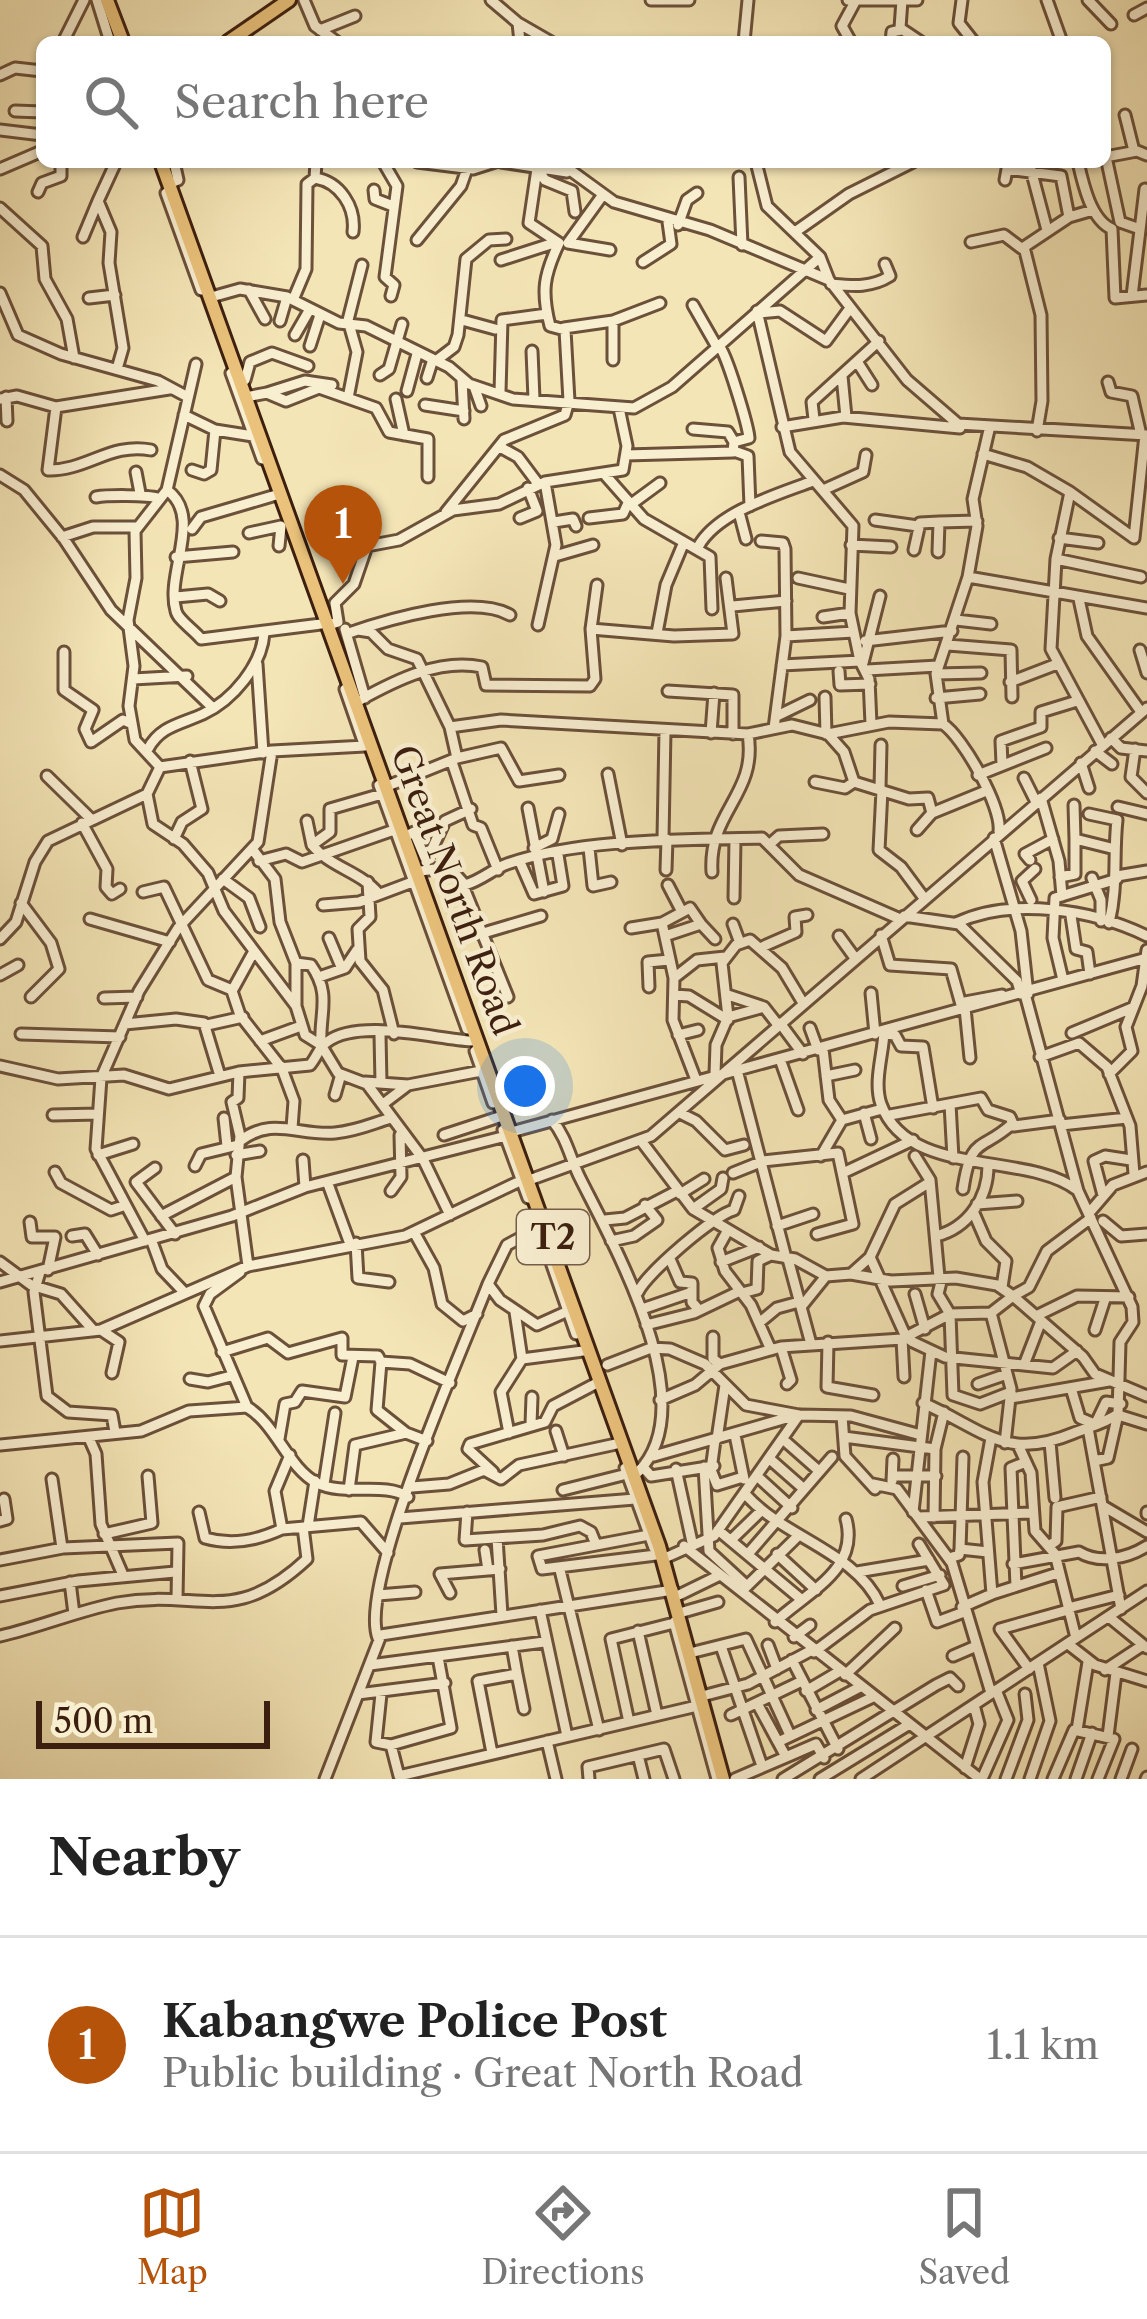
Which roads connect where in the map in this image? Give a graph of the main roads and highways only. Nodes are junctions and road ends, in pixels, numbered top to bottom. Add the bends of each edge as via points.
1 (101, 0) edge
2 (289, 0) edge
3 (115, 36) edge
4 (236, 36) edge
5 (166, 168) edge
6 (167, 168) edge
7 (422, 873) junction
8 (510, 1134) junction
9 (673, 1592) junction
10 (725, 1779) edge

1 - 3 main road
2 - 4 main road
5 - 7 main road, Great North Road / T2
6 - 7 main road, Great North Road / T2
7 - 8 main road, Great North Road / T2
8 - 9 main road, Great North Road / T2
8 - 9 main road, Great North Road / T2 via 639,1468
9 - 10 main road, Great North Road / T2
9 - 10 main road, Great North Road / T2

